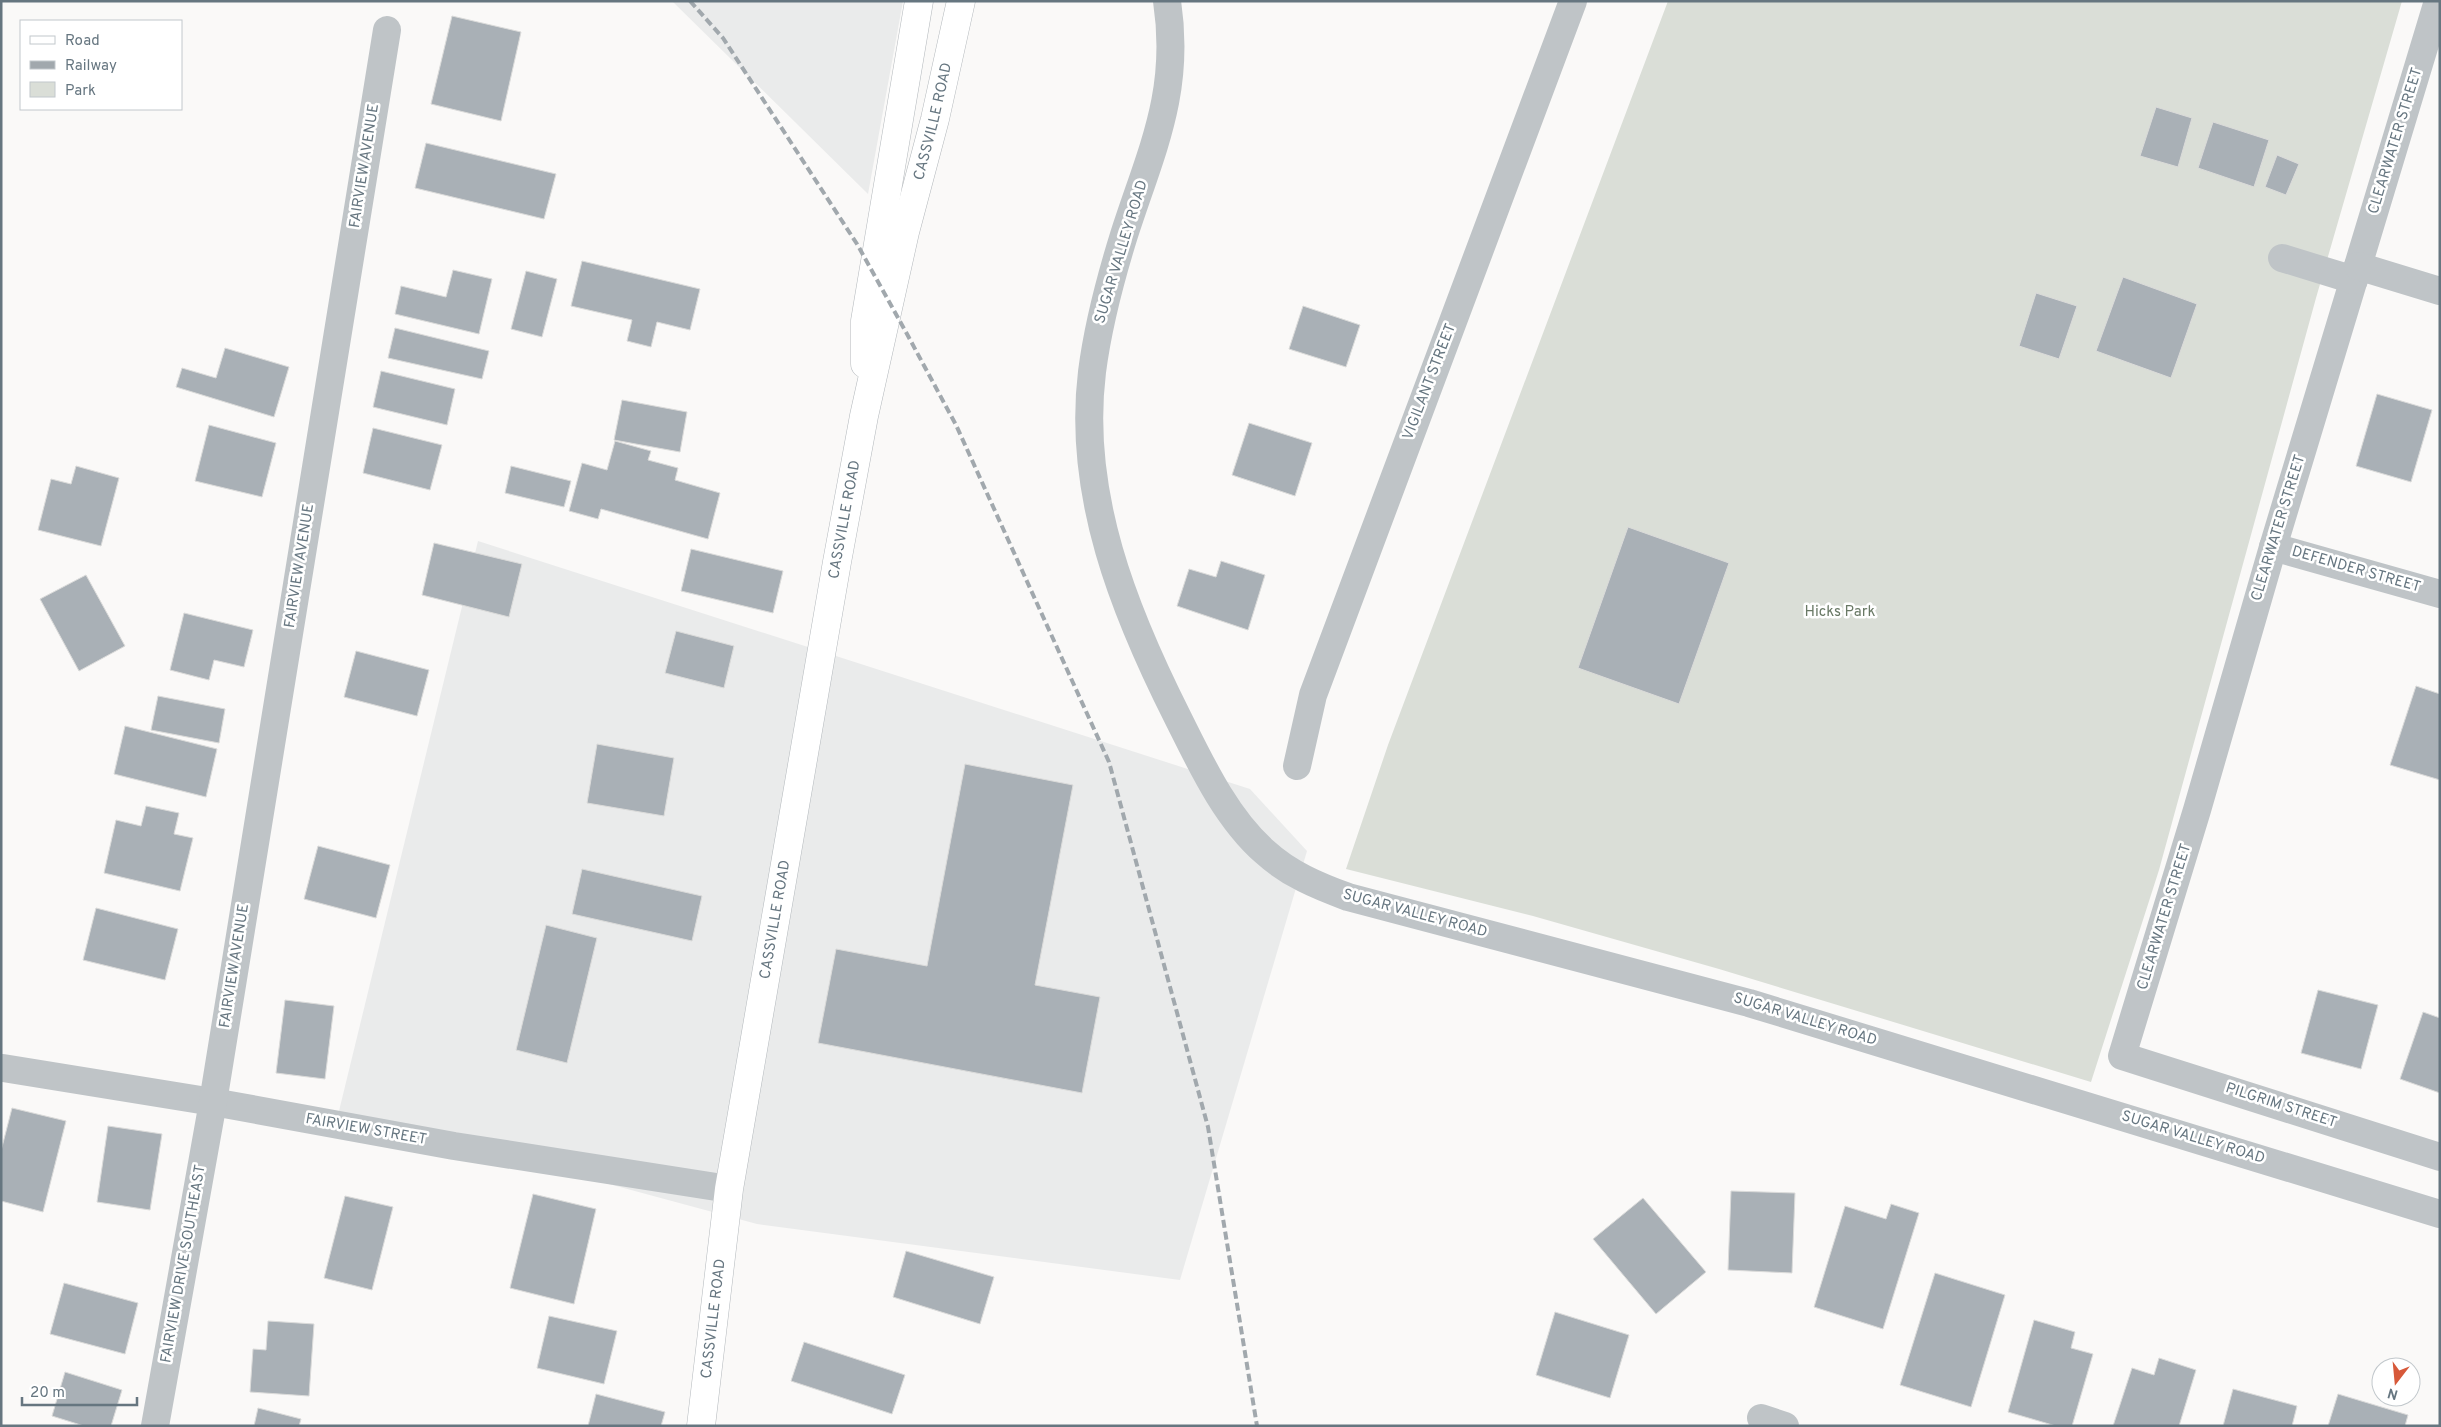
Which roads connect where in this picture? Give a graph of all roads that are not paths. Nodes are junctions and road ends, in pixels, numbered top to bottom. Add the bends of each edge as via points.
1 (919, 1) edge
2 (961, 1) edge
3 (1167, 1) edge
4 (1573, 1) edge
5 (2438, 1) edge
6 (387, 30) dead end
7 (2282, 258) dead end
8 (2356, 273) junction
9 (2440, 290) edge
10 (864, 416) junction
11 (2273, 547) junction
12 (2440, 594) edge
13 (1297, 766) dead end
14 (2122, 1056) joint
15 (3, 1068) dead end
16 (213, 1102) junction
17 (2440, 1157) edge
18 (729, 1189) junction
19 (2440, 1214) edge
20 (155, 1426) edge
21 (701, 1426) edge

1 - 10 main road, CASSVILLE ROAD via 865,321
2 - 10 main road, CASSVILLE ROAD
3 - 19 street, SUGAR VALLEY ROAD via 1172,55 1166,108 1116,262 1098,336 1092,374 1091,453 1108,549 1126,606 1150,661 1215,786 1236,820 1264,852 1312,883 1348,897 1749,1003
4 - 13 street, VIGILANT STREET via 1313,695
5 - 8 street, CLEARWATER STREET
6 - 16 street, FAIRVIEW AVENUE
7 - 8 street
8 - 9 street
8 - 11 street, CLEARWATER STREET
10 - 18 main road, CASSVILLE ROAD
11 - 12 street, DEFENDER STREET
11 - 14 street, CLEARWATER STREET
14 - 17 street, PILGRIM STREET
15 - 16 street, FAIRVIEW STREET
16 - 18 street, FAIRVIEW STREET via 454,1146
16 - 20 street, FAIRVIEW DRIVE SOUTHEAST
18 - 21 main road, CASSVILLE ROAD

